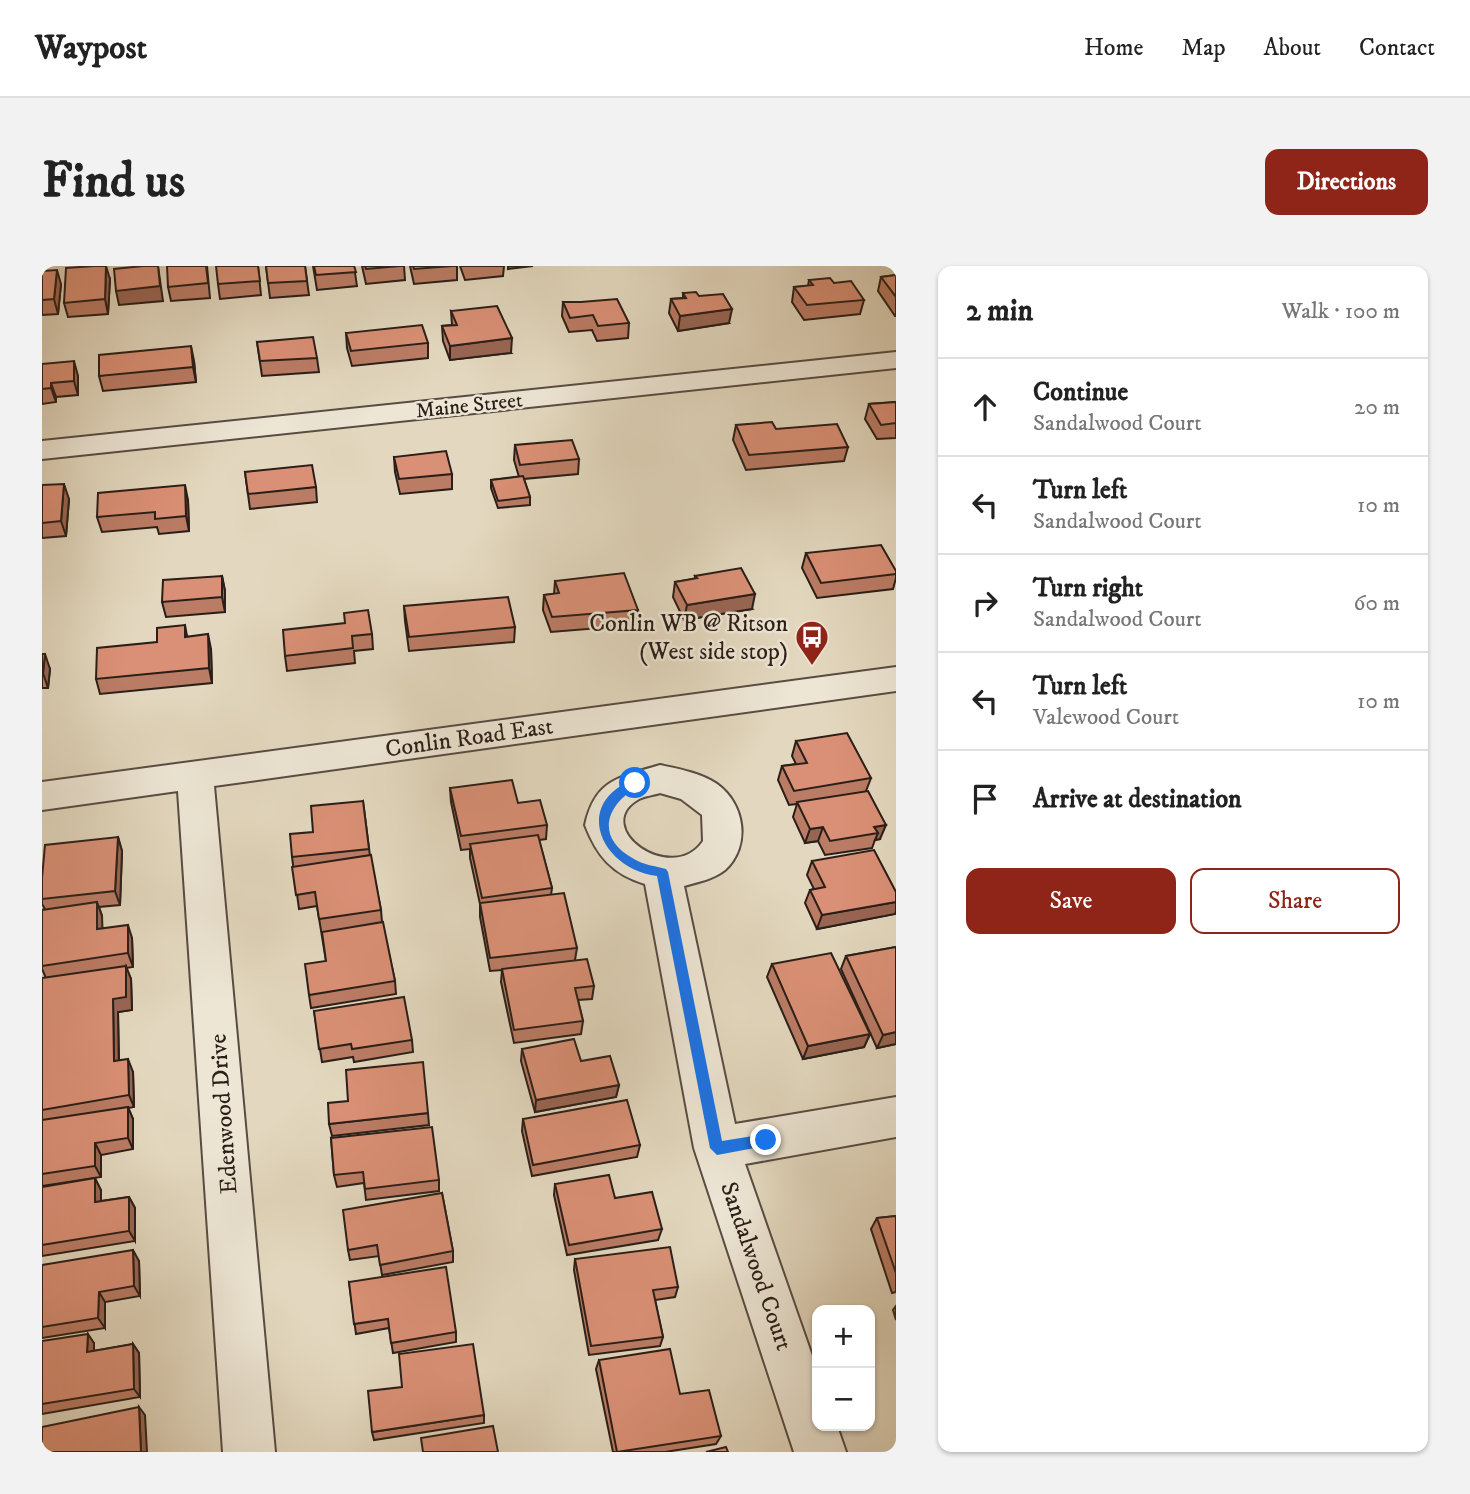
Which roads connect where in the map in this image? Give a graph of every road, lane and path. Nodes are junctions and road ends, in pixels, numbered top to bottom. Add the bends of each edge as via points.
1 (896, 360) edge
2 (42, 450) edge
3 (896, 679) edge
4 (195, 775) junction
5 (42, 796) edge
6 (662, 872) dead end
7 (896, 1117) edge
8 (717, 1148) junction
9 (249, 1452) edge
10 (820, 1452) edge

1 - 2 street, Maine Street
3 - 4 street, Conlin Road East
4 - 5 street, Conlin Road East
4 - 9 street, Edenwood Drive
6 - 8 street, Sandalwood Court
7 - 8 street
8 - 10 street, Sandalwood Court

